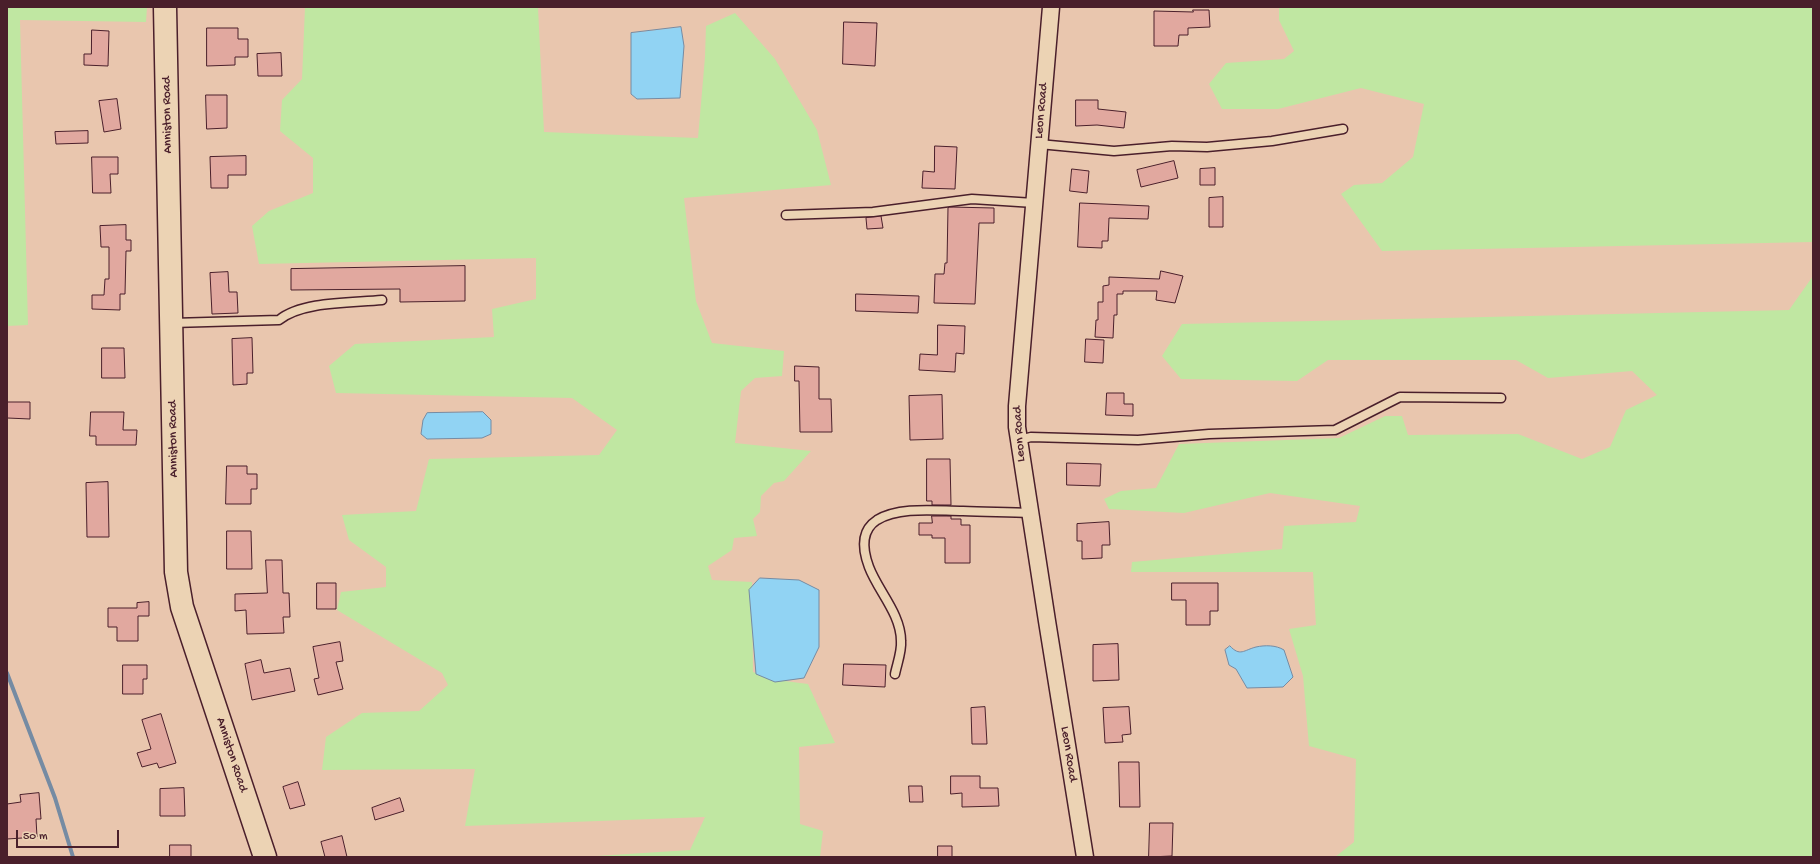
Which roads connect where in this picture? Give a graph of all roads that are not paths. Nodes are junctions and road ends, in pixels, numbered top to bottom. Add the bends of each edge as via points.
1 (166, 7) edge
2 (1051, 7) edge
3 (1343, 129) dead end
4 (1039, 144) junction
5 (1034, 203) junction
6 (786, 215) dead end
7 (382, 300) dead end
8 (171, 323) junction
9 (1501, 398) dead end
10 (1019, 440) junction
11 (1030, 513) junction
12 (895, 674) dead end
13 (265, 857) edge
14 (1085, 857) edge

1 - 8 street, Anniston Road
2 - 4 street, Leon Road
3 - 4 lane via 1272,141 1207,147 1172,146 1114,151
4 - 5 street, Leon Road
5 - 6 lane via 972,199 874,212
5 - 10 street, Leon Road via 1017,406
7 - 8 lane via 313,306 279,320
8 - 13 street, Anniston Road via 176,572 182,607
9 - 10 lane via 1400,396 1335,430 1209,434 1138,440 1031,437
10 - 11 street, Leon Road
11 - 12 lane via 913,510 877,520 868,529 864,552 869,568 892,610 902,642
11 - 14 street, Leon Road

